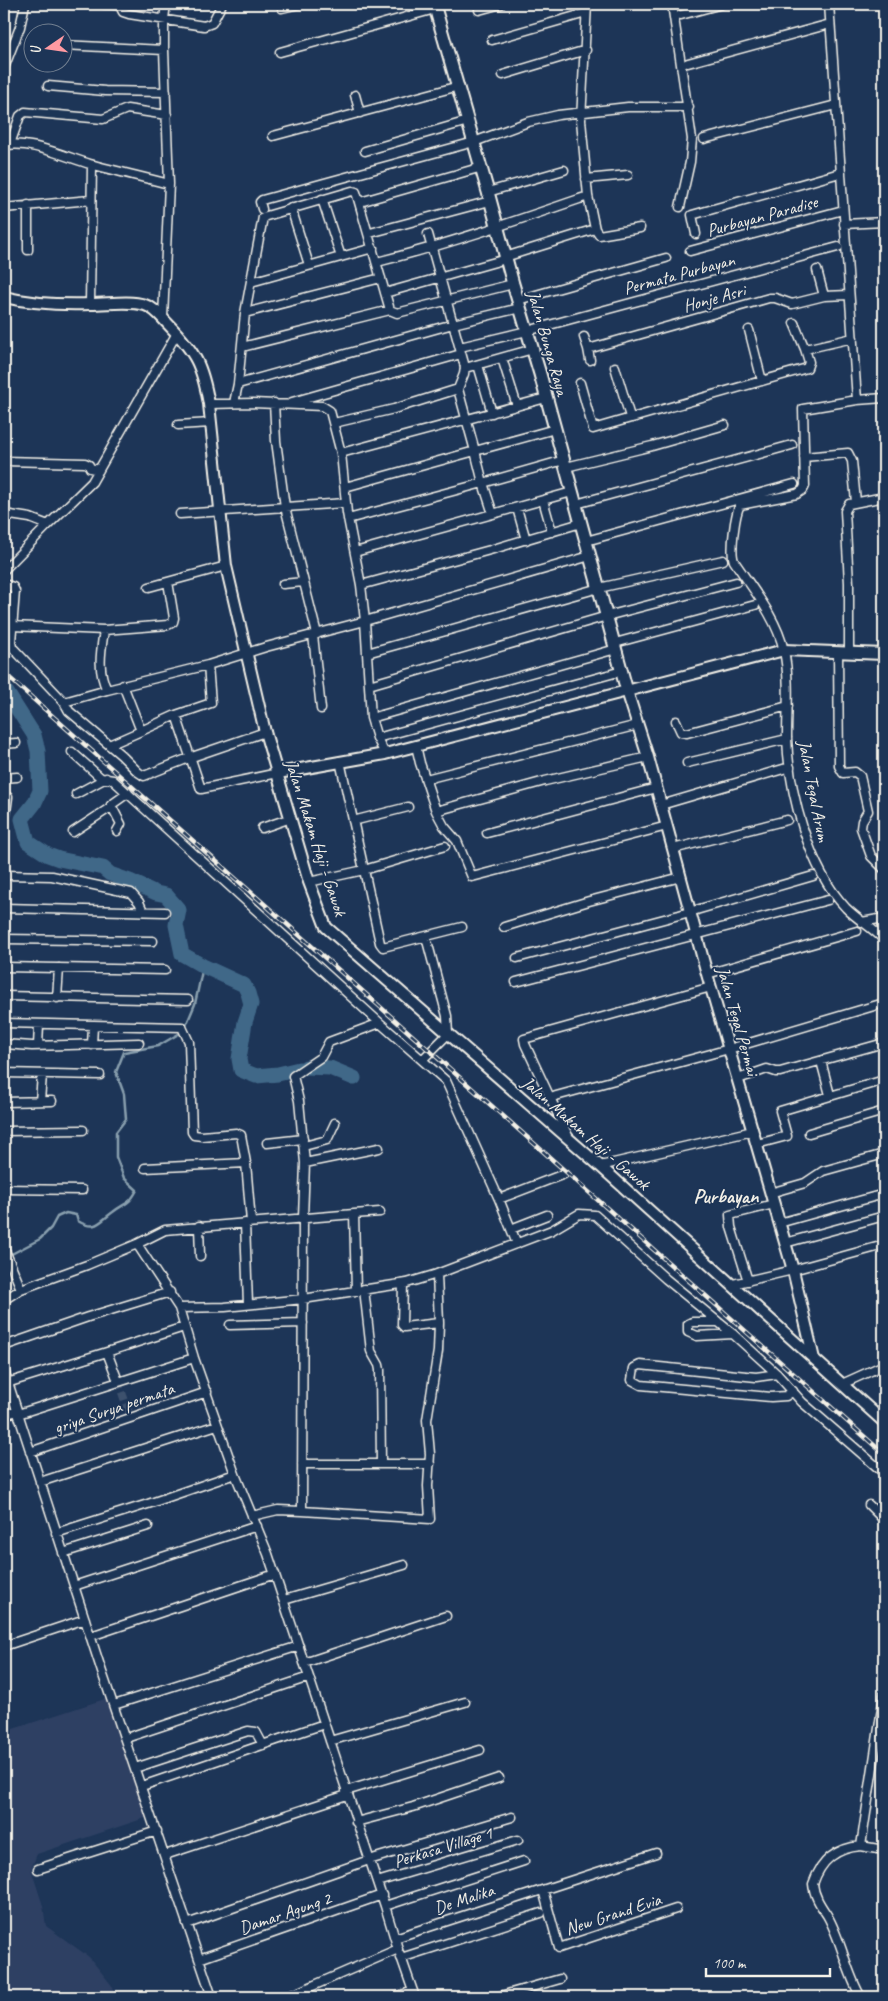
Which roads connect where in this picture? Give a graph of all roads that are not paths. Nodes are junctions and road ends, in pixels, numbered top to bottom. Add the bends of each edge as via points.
1 (25, 4) edge
2 (104, 4) edge
3 (119, 4) edge
4 (166, 4) edge
5 (222, 4) edge
6 (299, 4) edge
7 (501, 4) edge
8 (587, 4) edge
9 (672, 4) edge
10 (722, 4) edge
11 (829, 4) edge
12 (435, 6) edge
13 (282, 8) dead end
14 (480, 10) dead end
15 (586, 13) junction
16 (681, 14) dead end
17 (164, 19) junction
18 (830, 24) junction
19 (492, 40) dead end
20 (72, 45) edge
21 (164, 50) junction
22 (586, 50) junction
23 (280, 52) dead end
24 (688, 62) dead end
25 (4, 68) edge
26 (503, 75) dead end
27 (48, 86) dead end
28 (459, 86) junction
29 (166, 92) junction
30 (355, 95) dead end
31 (836, 104) junction
32 (689, 107) junction
33 (581, 112) junction
34 (360, 113) junction
35 (167, 114) junction
36 (468, 120) junction
37 (273, 136) dead end
38 (704, 139) dead end
39 (474, 142) junction
40 (7, 145) edge
41 (365, 151) dead end
42 (92, 164) junction
43 (482, 167) junction
44 (564, 170) dead end
45 (840, 173) junction
46 (628, 175) dead end
47 (586, 178) junction
48 (169, 184) junction
49 (489, 196) junction
50 (588, 196) junction
51 (322, 199) junction
52 (90, 200) junction
53 (360, 202) junction
54 (28, 205) junction
55 (680, 207) dead end
56 (4, 208) edge
57 (291, 208) junction
58 (262, 209) dead end
59 (843, 210) junction
60 (884, 222) edge
61 (844, 224) junction
62 (497, 228) junction
63 (640, 228) dead end
64 (595, 229) junction
65 (370, 234) junction
66 (428, 234) dead end
67 (696, 234) dead end
68 (838, 247) dead end
69 (373, 248) junction
70 (432, 248) junction
71 (28, 250) dead end
72 (690, 251) dead end
73 (341, 257) junction
74 (506, 258) junction
75 (666, 258) dead end
76 (377, 262) junction
77 (309, 265) junction
78 (817, 270) dead end
79 (441, 277) junction
80 (381, 278) junction
81 (251, 282) junction
82 (512, 284) junction
83 (385, 292) junction
84 (849, 295) junction
85 (824, 296) junction
86 (4, 297) edge
87 (447, 301) junction
88 (90, 304) junction
89 (519, 304) junction
90 (390, 310) junction
91 (245, 313) junction
92 (163, 318) junction
93 (794, 323) dead end
94 (453, 324) junction
95 (749, 330) dead end
96 (527, 331) junction
97 (177, 333) junction
98 (584, 337) dead end
99 (853, 338) junction
100 (242, 347) junction
101 (533, 349) junction
102 (588, 349) junction
103 (805, 349) junction
104 (460, 350) junction
105 (502, 358) junction
106 (590, 360) dead end
107 (478, 365) junction
108 (615, 367) dead end
109 (465, 368) junction
110 (762, 381) junction
111 (580, 383) dead end
112 (238, 384) junction
113 (458, 389) junction
114 (546, 398) junction
115 (884, 398) edge
116 (857, 400) junction
117 (222, 403) junction
118 (274, 404) junction
119 (284, 404) junction
120 (517, 406) junction
121 (492, 413) junction
122 (631, 418) junction
123 (467, 420) junction
124 (211, 423) junction
125 (334, 423) junction
126 (178, 424) dead end
127 (725, 425) dead end
128 (555, 429) junction
129 (792, 445) dead end
130 (475, 451) junction
131 (341, 453) junction
132 (804, 457) junction
133 (4, 461) edge
134 (565, 464) junction
135 (99, 470) junction
136 (483, 483) junction
137 (794, 484) dead end
138 (345, 487) junction
139 (572, 492) junction
140 (884, 497) edge
141 (543, 500) junction
142 (856, 502) junction
143 (346, 503) junction
144 (576, 504) junction
145 (285, 507) junction
146 (517, 508) junction
147 (219, 511) junction
148 (4, 514) edge
149 (180, 514) dead end
150 (493, 514) junction
151 (348, 519) junction
152 (581, 523) junction
153 (48, 525) junction
154 (552, 532) junction
155 (526, 540) junction
156 (586, 541) junction
157 (355, 552) junction
158 (590, 556) junction
159 (723, 560) dead end
160 (226, 566) junction
161 (4, 570) edge
162 (168, 582) junction
163 (303, 582) junction
164 (736, 582) dead end
165 (4, 584) edge
166 (283, 584) dead end
167 (361, 585) junction
168 (149, 587) dead end
169 (599, 588) junction
170 (755, 605) dead end
171 (607, 616) junction
172 (365, 621) junction
173 (12, 626) junction
174 (104, 630) junction
175 (315, 634) junction
176 (615, 646) junction
177 (784, 650) junction
178 (843, 652) junction
179 (245, 653) junction
180 (367, 653) junction
181 (884, 654) edge
182 (208, 665) junction
183 (622, 672) junction
184 (123, 685) junction
185 (369, 686) junction
186 (107, 690) junction
187 (627, 692) junction
188 (64, 702) junction
189 (788, 706) junction
190 (320, 709) dead end
191 (176, 715) junction
192 (372, 718) junction
193 (676, 721) dead end
194 (638, 725) junction
195 (141, 731) junction
196 (265, 732) junction
197 (378, 738) junction
198 (787, 739) junction
199 (16, 743) dead end
200 (4, 744) edge
201 (109, 745) junction
202 (416, 746) junction
203 (72, 752) dead end
204 (386, 754) junction
205 (648, 757) junction
206 (189, 758) junction
207 (340, 761) junction
208 (688, 763) dead end
209 (790, 767) junction
210 (278, 774) junction
211 (17, 777) dead end
212 (4, 778) edge
213 (106, 778) junction
214 (426, 779) junction
215 (656, 788) junction
216 (76, 794) dead end
217 (128, 794) junction
218 (8, 797) dead end
219 (661, 805) junction
220 (111, 807) junction
221 (408, 807) dead end
222 (436, 811) junction
223 (291, 818) junction
224 (787, 820) dead end
225 (353, 821) junction
226 (667, 826) junction
227 (4, 828) edge
228 (262, 828) dead end
229 (117, 831) dead end
230 (73, 832) dead end
231 (487, 833) dead end
232 (445, 846) dead end
233 (673, 849) junction
234 (884, 869) edge
235 (364, 870) junction
236 (4, 876) edge
237 (813, 876) dead end
238 (681, 877) junction
239 (309, 882) junction
240 (828, 900) dead end
241 (4, 908) edge
242 (143, 911) junction
243 (691, 911) junction
244 (164, 912) dead end
245 (884, 918) edge
246 (862, 922) junction
247 (462, 927) dead end
248 (504, 927) dead end
249 (857, 931) dead end
250 (697, 934) junction
251 (426, 937) junction
252 (4, 939) edge
253 (884, 940) edge
254 (153, 941) dead end
255 (517, 958) dead end
256 (4, 967) edge
257 (59, 968) junction
258 (165, 970) dead end
259 (707, 974) junction
260 (516, 982) dead end
261 (711, 988) junction
262 (4, 996) edge
263 (56, 998) junction
264 (188, 1000) dead end
265 (884, 1002) edge
266 (380, 1023) junction
267 (4, 1024) edge
268 (39, 1024) junction
269 (93, 1026) junction
270 (448, 1034) junction
271 (139, 1043) dead end
272 (884, 1043) edge
273 (4, 1044) edge
274 (92, 1044) junction
275 (38, 1046) junction
276 (730, 1049) junction
277 (423, 1059) junction
278 (821, 1061) junction
279 (4, 1073) edge
280 (42, 1075) junction
281 (100, 1075) dead end
282 (738, 1079) junction
283 (884, 1080) edge
284 (830, 1095) junction
285 (556, 1096) dead end
286 (40, 1101) junction
287 (52, 1101) dead end
288 (4, 1102) edge
289 (884, 1112) edge
290 (334, 1123) dead end
291 (83, 1130) dead end
292 (4, 1131) edge
293 (753, 1131) junction
294 (809, 1133) dead end
295 (570, 1140) junction
296 (267, 1143) dead end
297 (304, 1143) junction
298 (757, 1144) junction
299 (379, 1148) dead end
300 (884, 1154) edge
301 (246, 1163) junction
302 (305, 1163) junction
303 (600, 1166) junction
304 (145, 1168) dead end
305 (564, 1174) dead end
306 (4, 1189) edge
307 (82, 1190) dead end
308 (770, 1193) junction
309 (884, 1194) edge
310 (499, 1199) junction
311 (774, 1204) junction
312 (380, 1212) dead end
313 (354, 1214) junction
314 (547, 1215) dead end
315 (884, 1216) edge
316 (304, 1218) junction
317 (248, 1222) junction
318 (779, 1223) junction
319 (199, 1226) junction
320 (511, 1229) junction
321 (785, 1243) junction
322 (137, 1244) junction
323 (517, 1244) junction
324 (884, 1245) edge
325 (5, 1250) edge
326 (200, 1256) dead end
327 (793, 1270) junction
328 (437, 1274) junction
329 (748, 1281) junction
330 (403, 1284) junction
331 (733, 1284) junction
332 (20, 1289) junction
333 (360, 1289) junction
334 (170, 1292) junction
335 (303, 1299) junction
336 (4, 1300) edge
337 (248, 1304) junction
338 (179, 1308) junction
339 (718, 1322) junction
340 (303, 1323) junction
341 (439, 1323) junction
342 (230, 1325) dead end
343 (184, 1327) junction
344 (733, 1334) junction
345 (4, 1346) edge
346 (107, 1352) junction
347 (194, 1358) junction
348 (814, 1360) junction
349 (884, 1365) edge
350 (4, 1370) edge
351 (776, 1374) junction
352 (118, 1381) junction
353 (7, 1383) junction
354 (842, 1384) junction
355 (793, 1391) junction
356 (207, 1392) junction
357 (17, 1412) junction
358 (4, 1415) edge
359 (884, 1422) edge
360 (217, 1425) junction
361 (30, 1452) junction
362 (302, 1464) junction
363 (381, 1464) junction
364 (430, 1464) junction
365 (884, 1473) edge
366 (235, 1474) junction
367 (40, 1482) junction
368 (869, 1505) dead end
369 (302, 1511) junction
370 (252, 1516) junction
371 (884, 1520) edge
372 (148, 1526) dead end
373 (257, 1526) junction
374 (56, 1533) junction
375 (63, 1554) junction
376 (404, 1565) dead end
377 (275, 1574) junction
378 (74, 1586) junction
379 (284, 1600) junction
380 (446, 1616) dead end
381 (85, 1619) junction
382 (91, 1636) junction
383 (4, 1646) edge
384 (299, 1646) junction
385 (304, 1663) junction
386 (309, 1678) junction
387 (884, 1695) edge
388 (465, 1702) dead end
389 (114, 1705) junction
390 (324, 1724) junction
391 (126, 1738) junction
392 (330, 1741) junction
393 (263, 1745) junction
394 (480, 1750) dead end
395 (136, 1768) junction
396 (499, 1778) dead end
397 (142, 1786) junction
398 (346, 1793) junction
399 (512, 1817) dead end
400 (356, 1822) junction
401 (157, 1831) junction
402 (518, 1840) dead end
403 (861, 1846) junction
404 (884, 1850) edge
405 (656, 1853) dead end
406 (165, 1855) junction
407 (369, 1860) junction
408 (524, 1861) dead end
409 (38, 1869) dead end
410 (377, 1882) junction
411 (543, 1890) junction
412 (382, 1895) junction
413 (385, 1906) junction
414 (676, 1909) dead end
415 (541, 1913) dead end
416 (187, 1924) junction
417 (395, 1938) junction
418 (398, 1949) junction
419 (401, 1958) junction
420 (199, 1959) junction
421 (560, 1979) dead end
422 (414, 1994) edge
423 (212, 1997) edge
424 (288, 1997) edge
425 (396, 1997) edge
426 (497, 1997) edge
427 (861, 1997) edge

1 - 25 street
2 - 3 street
3 - 17 street via 123,12 129,14
4 - 17 street
5 - 17 street via 214,20 207,25
6 - 13 street
7 - 14 street
8 - 15 street
9 - 32 street
10 - 16 street
11 - 18 street
12 - 23 street
12 - 28 main road, Jalan Bunga Raya
15 - 19 street
15 - 22 street
17 - 21 street
18 - 24 street
18 - 31 street
20 - 21 street
21 - 29 street
22 - 26 street
22 - 33 street
27 - 29 street
28 - 34 street
28 - 36 main road, Jalan Bunga Raya
29 - 35 street
30 - 34 street
31 - 38 street
31 - 45 street
32 - 33 street via 628,107
32 - 55 street via 692,146
33 - 39 street via 528,122
33 - 47 street
34 - 37 street
35 - 40 street via 130,109 103,119 25,112
35 - 48 street
36 - 39 main road, Jalan Bunga Raya
36 - 41 street
39 - 43 main road, Jalan Bunga Raya
39 - 58 street via 262,200
40 - 42 street via 33,147
42 - 48 street
42 - 52 street
43 - 49 main road, Jalan Bunga Raya
43 - 53 street
44 - 49 street
45 - 59 street
45 - 67 street via 692,215
46 - 47 street
47 - 50 street
48 - 92 street
49 - 62 main road, Jalan Bunga Raya
49 - 65 street
50 - 62 street
50 - 64 street
51 - 53 street via 354,191
51 - 57 street
51 - 73 street
52 - 54 street
52 - 88 street
53 - 65 street
54 - 56 street
54 - 71 street
57 - 77 street
57 - 81 street via 263,217
59 - 61 street
59 - 72 street, Purbayan Paradise
60 - 61 street
61 - 84 street
62 - 70 street
62 - 74 main road, Jalan Bunga Raya
63 - 64 street via 599,235
64 - 74 street
65 - 69 street
66 - 70 street
68 - 96 street, Permata Purbayan
69 - 73 street
69 - 76 street
70 - 76 street
70 - 79 street
73 - 77 street
74 - 79 street
74 - 82 main road, Jalan Bunga Raya
75 - 89 street
76 - 80 street
77 - 81 street
78 - 85 street
79 - 83 street
79 - 87 street
80 - 83 street
80 - 91 street
81 - 91 street
82 - 87 street
82 - 89 main road, Jalan Bunga Raya
83 - 90 street
84 - 85 street, Honje Asri
84 - 99 street
85 - 102 street, Honje Asri via 792,304 769,298
86 - 88 street, Jalan Makam Haji - Gawok via 40,304
87 - 90 street via 397,313
87 - 94 street
88 - 92 street, Jalan Makam Haji - Gawok via 139,304 153,309
89 - 94 street
89 - 96 main road, Jalan Bunga Raya
90 - 100 street
91 - 100 street
92 - 97 street, Jalan Makam Haji - Gawok
93 - 103 street
94 - 104 street
94 - 112 street
95 - 110 street
96 - 101 main road, Jalan Bunga Raya
96 - 104 street, Permata Purbayan
97 - 117 street, Jalan Makam Haji - Gawok via 196,357 204,378
97 - 135 street
98 - 102 street
99 - 103 street
99 - 116 street
100 - 112 street
101 - 105 street
101 - 114 main road, Jalan Bunga Raya
102 - 106 street
103 - 110 street via 809,362 807,368
104 - 109 street
104 - 119 street, Permata Purbayan
105 - 107 street
105 - 120 street
107 - 109 street
107 - 121 street
108 - 122 street
109 - 113 street
110 - 122 street
111 - 122 street via 593,429
112 - 117 street
113 - 123 street
113 - 125 street
114 - 120 street
114 - 128 main road, Jalan Bunga Raya
115 - 116 street
116 - 132 street via 803,409
117 - 118 street
117 - 124 street, Jalan Makam Haji - Gawok
118 - 119 street
118 - 145 street
119 - 125 street via 327,407
120 - 121 street
121 - 123 street
123 - 130 street
123 - 131 street
124 - 126 street
124 - 147 street, Jalan Makam Haji - Gawok
125 - 131 street
127 - 134 street via 652,446
128 - 130 street
128 - 134 main road, Jalan Bunga Raya
129 - 144 street
130 - 136 street
130 - 138 street
131 - 138 street
132 - 142 street via 848,453 852,461
132 - 177 street, Jalan Tegal Arum via 805,486 801,493 739,507 732,553 769,616
133 - 135 street via 85,463
134 - 136 street
134 - 139 main road, Jalan Bunga Raya
135 - 153 street via 92,482
136 - 150 street
136 - 151 street
137 - 156 street
138 - 143 street
139 - 141 street
139 - 144 main road, Jalan Bunga Raya
140 - 142 street
141 - 146 street
141 - 154 street
142 - 178 street via 847,506 845,515 849,583
143 - 145 street
143 - 151 street
144 - 152 main road, Jalan Bunga Raya
145 - 147 street
145 - 163 street
146 - 150 street
146 - 155 street
147 - 149 street
147 - 160 street, Jalan Makam Haji - Gawok
148 - 153 street
150 - 157 street
151 - 157 street
152 - 154 street
152 - 156 main road, Jalan Bunga Raya
153 - 161 street
154 - 155 street
155 - 167 street
156 - 158 main road, Jalan Bunga Raya
157 - 167 street
158 - 169 main road, Jalan Bunga Raya
158 - 172 street
159 - 169 street
160 - 162 street
160 - 179 street, Jalan Makam Haji - Gawok
162 - 168 street
162 - 174 street via 173,622
163 - 166 street
163 - 175 street
164 - 171 street
165 - 173 street via 14,589
167 - 172 street
169 - 171 main road, Jalan Bunga Raya
169 - 180 street
170 - 176 street
171 - 176 main road, Jalan Bunga Raya
171 - 185 street
172 - 175 street
172 - 180 street
173 - 174 street
173 - 188 street via 12,647
174 - 186 street via 100,668
175 - 179 street
175 - 190 street
176 - 183 main road, Jalan Bunga Raya
176 - 192 street
177 - 178 street
177 - 187 street
177 - 189 street, Jalan Tegal Arum
178 - 181 street
178 - 234 street via 838,766 843,773 855,772 860,776 868,810 861,828 872,856
179 - 182 street
179 - 196 street, Jalan Makam Haji - Gawok
180 - 185 street
182 - 184 street
182 - 191 street via 211,703
183 - 187 main road, Jalan Bunga Raya
183 - 197 street
184 - 186 street
184 - 195 street
185 - 192 street
186 - 188 street
187 - 194 street, Jalan Tegal Permai
187 - 202 street
188 - 201 street via 74,716
189 - 193 street via 688,733 680,732
189 - 198 street, Jalan Tegal Arum
191 - 195 street
191 - 206 street
192 - 197 street
194 - 205 street, Jalan Tegal Permai
194 - 214 street
195 - 201 street
196 - 206 street
196 - 210 street, Jalan Makam Haji - Gawok
197 - 204 street
198 - 208 street
198 - 209 street, Jalan Tegal Arum
199 - 200 street
201 - 206 street via 144,776
202 - 204 street
202 - 214 street
203 - 213 street via 101,778
204 - 207 street
205 - 215 street, Jalan Tegal Permai
205 - 222 street
206 - 210 street via 201,789
207 - 210 street
207 - 225 street
209 - 219 street
209 - 246 street, Jalan Tegal Arum via 812,856 839,900
210 - 223 street, Jalan Makam Haji - Gawok
211 - 212 street
213 - 216 street
213 - 217 street
214 - 222 street
215 - 219 street, Jalan Tegal Permai
215 - 231 street
217 - 220 street
217 - 266 street
218 - 227 street
219 - 226 street, Jalan Tegal Permai
220 - 229 street via 121,823
220 - 230 street
221 - 225 street
222 - 226 street via 457,842 472,876
223 - 228 street
223 - 239 street, Jalan Makam Haji - Gawok
224 - 233 street
225 - 235 street
226 - 233 street, Jalan Tegal Permai
232 - 235 street
233 - 238 street, Jalan Tegal Permai
235 - 239 street
235 - 251 street via 381,946
236 - 242 street via 52,876 130,893
237 - 243 street
238 - 243 street, Jalan Tegal Permai
238 - 248 street
239 - 270 street, Jalan Makam Haji - Gawok via 321,918 333,935
240 - 250 street
241 - 242 street
242 - 244 street
243 - 250 street, Jalan Tegal Permai
243 - 255 street
245 - 246 street
246 - 253 street, Jalan Tegal Arum
247 - 251 street
249 - 259 street
250 - 259 street, Jalan Tegal Permai
250 - 260 street
251 - 270 street via 447,1016
252 - 254 street
256 - 257 street
257 - 258 street
257 - 263 street
259 - 261 street, Jalan Tegal Permai
261 - 276 street, Jalan Tegal Permai
261 - 295 street via 524,1039
262 - 263 street
263 - 264 street
265 - 276 street
266 - 277 street
266 - 297 street via 329,1042 321,1057 295,1074 293,1079
267 - 268 street
268 - 269 street
268 - 275 street
269 - 274 street
269 - 301 street via 182,1027 189,1042 192,1132 202,1136 239,1133
270 - 277 street
270 - 295 street, Jalan Makam Haji - Gawok
271 - 274 street
272 - 278 street
273 - 275 street
274 - 275 street
276 - 282 street, Jalan Tegal Permai
276 - 285 street
277 - 310 street via 449,1086
278 - 282 street via 778,1073 767,1068
278 - 284 street
279 - 280 street
280 - 281 street
280 - 286 street
282 - 293 street, Jalan Tegal Permai
283 - 284 street
284 - 298 street via 780,1111 786,1136
286 - 287 street
286 - 288 street
289 - 294 street
290 - 297 street via 327,1140
291 - 292 street
293 - 298 street, Jalan Tegal Permai
293 - 303 street
295 - 303 street, Jalan Makam Haji - Gawok
296 - 297 street
297 - 302 street
298 - 308 street, Jalan Tegal Permai
299 - 302 street
300 - 308 street via 823,1171 805,1183
301 - 304 street
301 - 317 street
302 - 316 street
303 - 331 street, Jalan Makam Haji - Gawok
305 - 310 street
306 - 307 street
308 - 311 street, Jalan Tegal Permai
309 - 318 street
310 - 320 street
311 - 318 street, Jalan Tegal Permai
311 - 329 street via 730,1215
312 - 313 street
313 - 316 street
313 - 333 street
314 - 320 street
315 - 321 street
316 - 317 street
316 - 335 street
317 - 319 street
317 - 337 street
318 - 321 street, Jalan Tegal Permai
319 - 322 street via 165,1230
319 - 326 street
320 - 323 street
321 - 327 street, Jalan Tegal Permai
322 - 332 street
322 - 334 street
323 - 328 street
323 - 339 street via 552,1230 579,1214 595,1215
324 - 327 street
325 - 332 street
327 - 329 street
327 - 348 street, Jalan Tegal Permai
328 - 330 street
328 - 341 street
329 - 331 street
330 - 333 street
330 - 341 street via 402,1325
331 - 348 street, Jalan Makam Haji - Gawok
332 - 336 street
333 - 335 street
333 - 363 street via 371,1351 380,1370
334 - 338 street
334 - 345 street
335 - 337 street
335 - 340 street
337 - 338 street
338 - 343 street
339 - 344 street
339 - 344 street via 692,1322 688,1324 688,1332 697,1336
340 - 342 street
340 - 362 street
341 - 364 street via 427,1420
343 - 346 street
343 - 347 street
344 - 351 street
346 - 352 street
346 - 353 street
347 - 352 street
347 - 356 street
348 - 354 street, Jalan Makam Haji - Gawok
349 - 354 street
350 - 353 street
351 - 355 street
351 - 355 street via 756,1376 640,1365 634,1368 632,1380 641,1385 771,1397 786,1396
352 - 357 street
353 - 357 street
354 - 359 street, Jalan Makam Haji - Gawok
355 - 365 street
356 - 360 street
356 - 361 street, griya Surya permata
357 - 358 street
357 - 361 street
360 - 366 street
360 - 367 street
361 - 367 street
362 - 363 street
362 - 369 street
363 - 364 street
364 - 369 street via 430,1519
366 - 370 street
366 - 374 street
367 - 374 street
368 - 371 street
369 - 370 street via 267,1511
370 - 373 street
372 - 375 street
373 - 377 street
373 - 378 street
374 - 375 street
375 - 378 street
376 - 379 street
377 - 379 street
377 - 382 street
378 - 381 street
379 - 384 street
380 - 385 street
381 - 382 street
381 - 383 street
382 - 389 street
384 - 385 street
384 - 389 street
385 - 386 street
386 - 390 street
386 - 391 street
387 - 403 street
388 - 392 street
389 - 391 street
390 - 392 street
390 - 393 street
391 - 395 street
392 - 398 street
393 - 395 street via 256,1732 248,1731
393 - 397 street
394 - 398 street
395 - 397 street
396 - 400 street
397 - 401 street
398 - 400 street
398 - 406 street
399 - 407 street
400 - 407 street
401 - 406 street
401 - 409 street
402 - 410 street, Perkasa Village 1
403 - 404 street
403 - 427 street via 844,1849 827,1858 813,1887
405 - 411 street, De Malika
406 - 416 street
407 - 410 street
407 - 416 street
408 - 413 street
410 - 412 street
411 - 414 street, New Grand Evia via 559,1948
411 - 417 street, De Malika
412 - 413 street
412 - 420 street, Damar Agung 2
413 - 417 street
415 - 419 street
416 - 420 street
417 - 418 street
418 - 419 street
418 - 424 street
419 - 422 street
420 - 423 street
421 - 426 street
422 - 425 street

